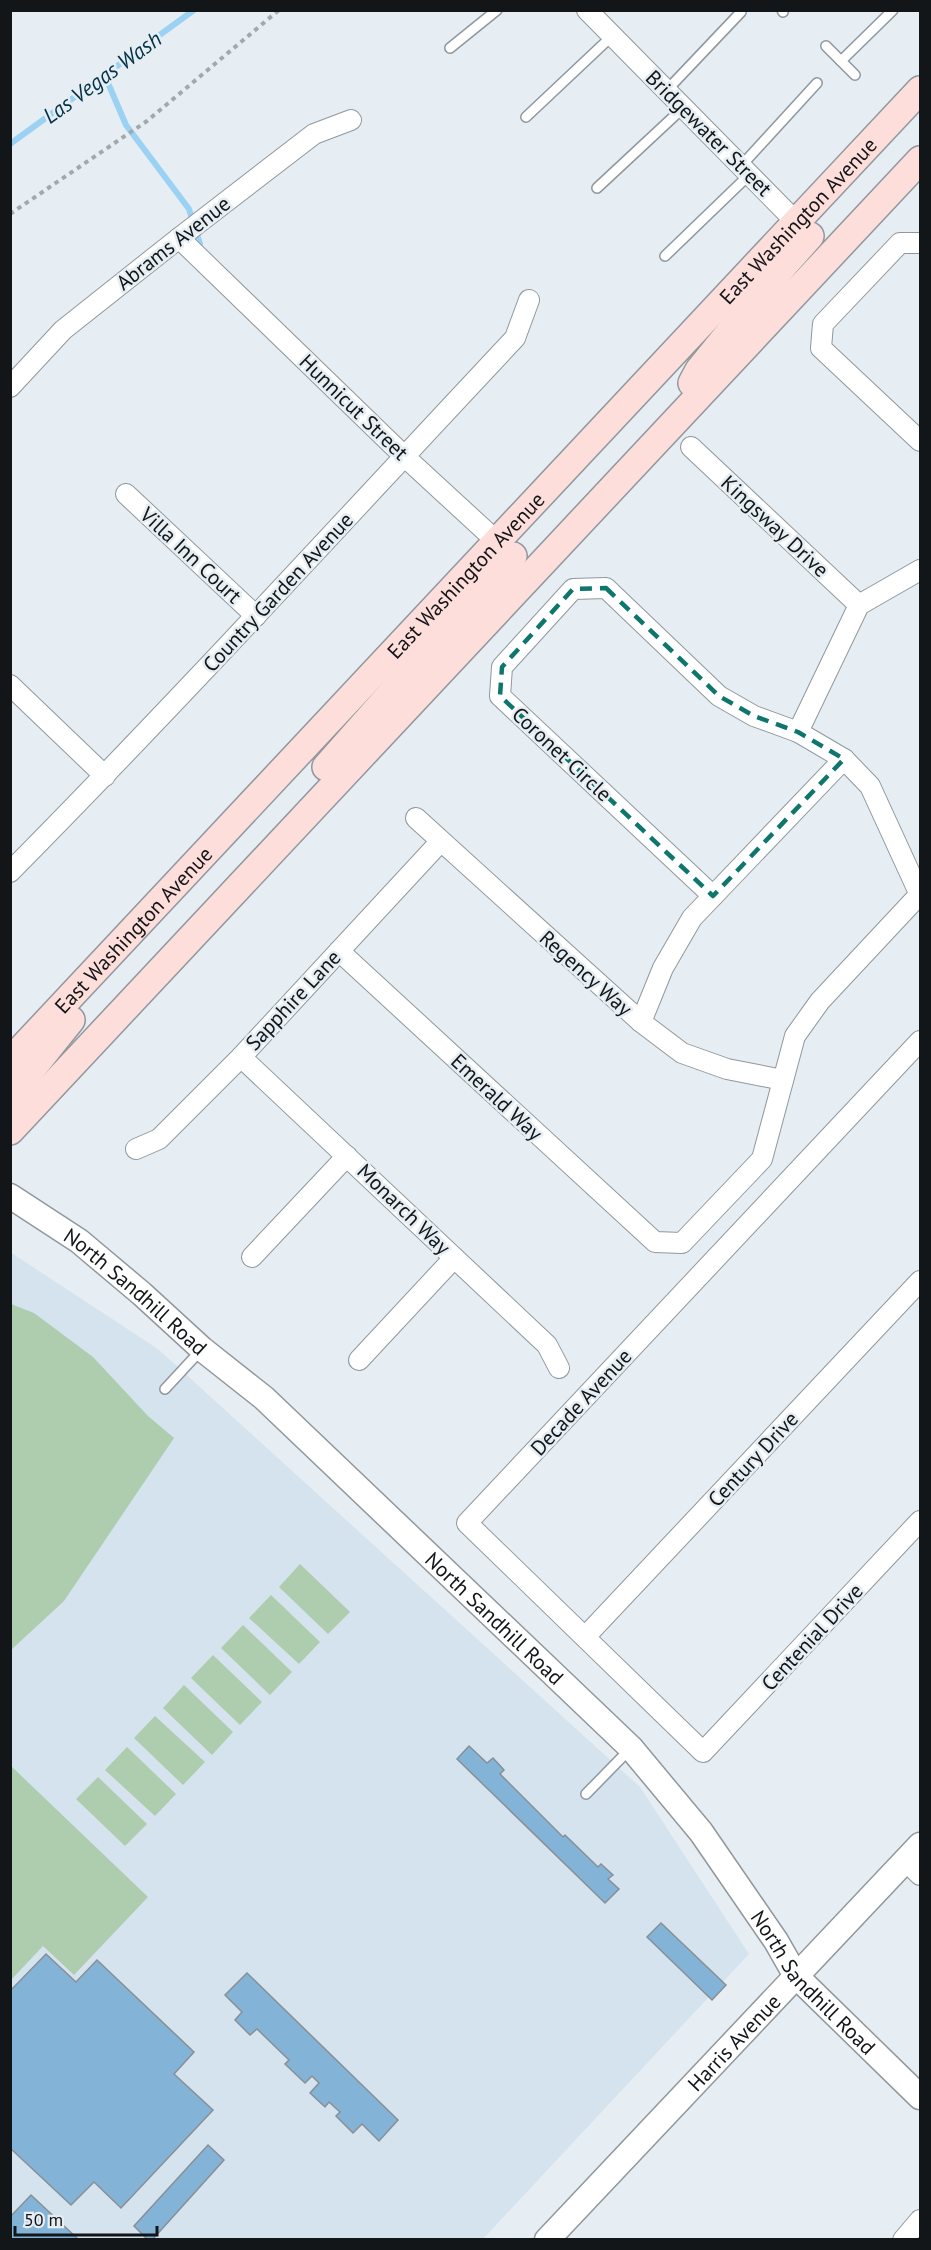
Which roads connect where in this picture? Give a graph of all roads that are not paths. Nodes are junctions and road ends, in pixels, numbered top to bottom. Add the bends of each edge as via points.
1 (497, 10) edge
2 (893, 10) edge
3 (741, 12) dead end
4 (593, 13) edge
5 (612, 36) junction
6 (826, 46) dead end
7 (450, 48) dead end
8 (841, 61) junction
9 (855, 75) dead end
10 (817, 83) dead end
11 (667, 90) junction
12 (921, 90) edge
13 (684, 107) junction
14 (526, 117) dead end
15 (351, 120) dead end
16 (921, 160) edge
17 (746, 170) junction
18 (597, 188) dead end
19 (803, 229) junction
20 (180, 238) junction
21 (921, 243) edge
22 (665, 256) dead end
23 (830, 256) junction
24 (529, 300) dead end
25 (10, 387) edge
26 (670, 427) junction
27 (921, 441) edge
28 (692, 447) dead end
29 (404, 456) junction
30 (126, 494) dead end
31 (514, 557) junction
32 (921, 570) edge
33 (859, 605) junction
34 (256, 616) junction
35 (10, 685) edge
36 (798, 732) junction
37 (844, 759) junction
38 (105, 776) junction
39 (416, 818) dead end
40 (441, 841) junction
41 (10, 872) edge
42 (920, 894) edge
43 (713, 896) junction
44 (339, 951) junction
45 (98, 968) junction
46 (641, 1022) junction
47 (921, 1041) edge
48 (241, 1057) junction
49 (10, 1061) edge
50 (783, 1080) junction
51 (10, 1096) edge
52 (10, 1131) edge
53 (136, 1149) dead end
54 (348, 1156) junction
55 (10, 1196) edge
56 (252, 1257) dead end
57 (454, 1258) junction
58 (921, 1281) edge
59 (202, 1349) junction
60 (360, 1359) dead end
61 (559, 1368) dead end
62 (165, 1389) dead end
63 (921, 1521) edge
64 (585, 1637) junction
65 (631, 1748) junction
66 (703, 1752) joint
67 (586, 1794) dead end
68 (916, 1860) edge
69 (796, 1977) junction
70 (921, 2097) edge
71 (921, 2220) edge
72 (547, 2240) edge
73 (903, 2240) edge

1 - 7 lane
2 - 8 lane
3 - 11 lane
4 - 5 street, Bridgewater Street
5 - 11 street, Bridgewater Street
5 - 14 lane
6 - 8 lane
8 - 9 lane
10 - 17 lane
11 - 13 street, Bridgewater Street
12 - 19 main road, East Washington Avenue
13 - 17 street, Bridgewater Street
13 - 18 lane
15 - 20 street, Abrams Avenue via 314,134
16 - 23 main road, East Washington Avenue
17 - 19 street, Bridgewater Street
17 - 22 lane
19 - 23 street, Bridgewater Street
19 - 26 main road via 785,264 699,370
19 - 31 main road, East Washington Avenue
20 - 25 street, Abrams Avenue via 63,330
20 - 29 street, Hunnicut Street
21 - 27 street via 900,243 823,324 821,348
23 - 26 main road, East Washington Avenue
24 - 29 street, Country Garden Avenue via 514,338
26 - 31 main road, East Washington Avenue
28 - 33 street, Kingsway Drive
29 - 31 street, Hunnicut Street
29 - 34 street, Country Garden Avenue
30 - 34 street, Villa Inn Court
31 - 45 main road, East Washington Avenue
31 - 52 main road, East Washington Avenue via 246,878
32 - 33 street
33 - 36 street
34 - 38 street, Country Garden Avenue
35 - 38 street
36 - 37 street
36 - 43 street, Coronet Circle via 754,716 719,696 606,588 573,589 502,667 500,696
37 - 42 street via 870,786
37 - 43 street
38 - 41 street, Country Garden Avenue
39 - 40 street, Regency Way
40 - 44 street, Sapphire Lane
40 - 46 street, Regency Way
42 - 50 street via 820,1001 795,1036
43 - 46 street via 692,918 663,968
44 - 48 street, Sapphire Lane
44 - 50 street, Emerald Way via 655,1242 682,1243 762,1159
45 - 49 main road, East Washington Avenue
45 - 51 main road via 74,1016
46 - 50 street, Regency Way via 682,1053 727,1069
47 - 64 street, Decade Avenue via 467,1523
48 - 53 street, Sapphire Lane via 159,1139
48 - 54 street, Monarch Way
54 - 56 street
54 - 57 street, Monarch Way
55 - 59 street, North Sandhill Road via 79,1241
57 - 60 street
57 - 61 street, Monarch Way via 548,1345
58 - 64 street, Century Drive
59 - 62 lane
59 - 65 street, North Sandhill Road via 264,1398
63 - 66 street, Centenial Drive
64 - 66 street, Decade Avenue
65 - 67 lane
65 - 69 street, North Sandhill Road via 701,1832
68 - 69 street, Harris Avenue
69 - 70 street, North Sandhill Road
69 - 72 street, Harris Avenue
71 - 73 street

